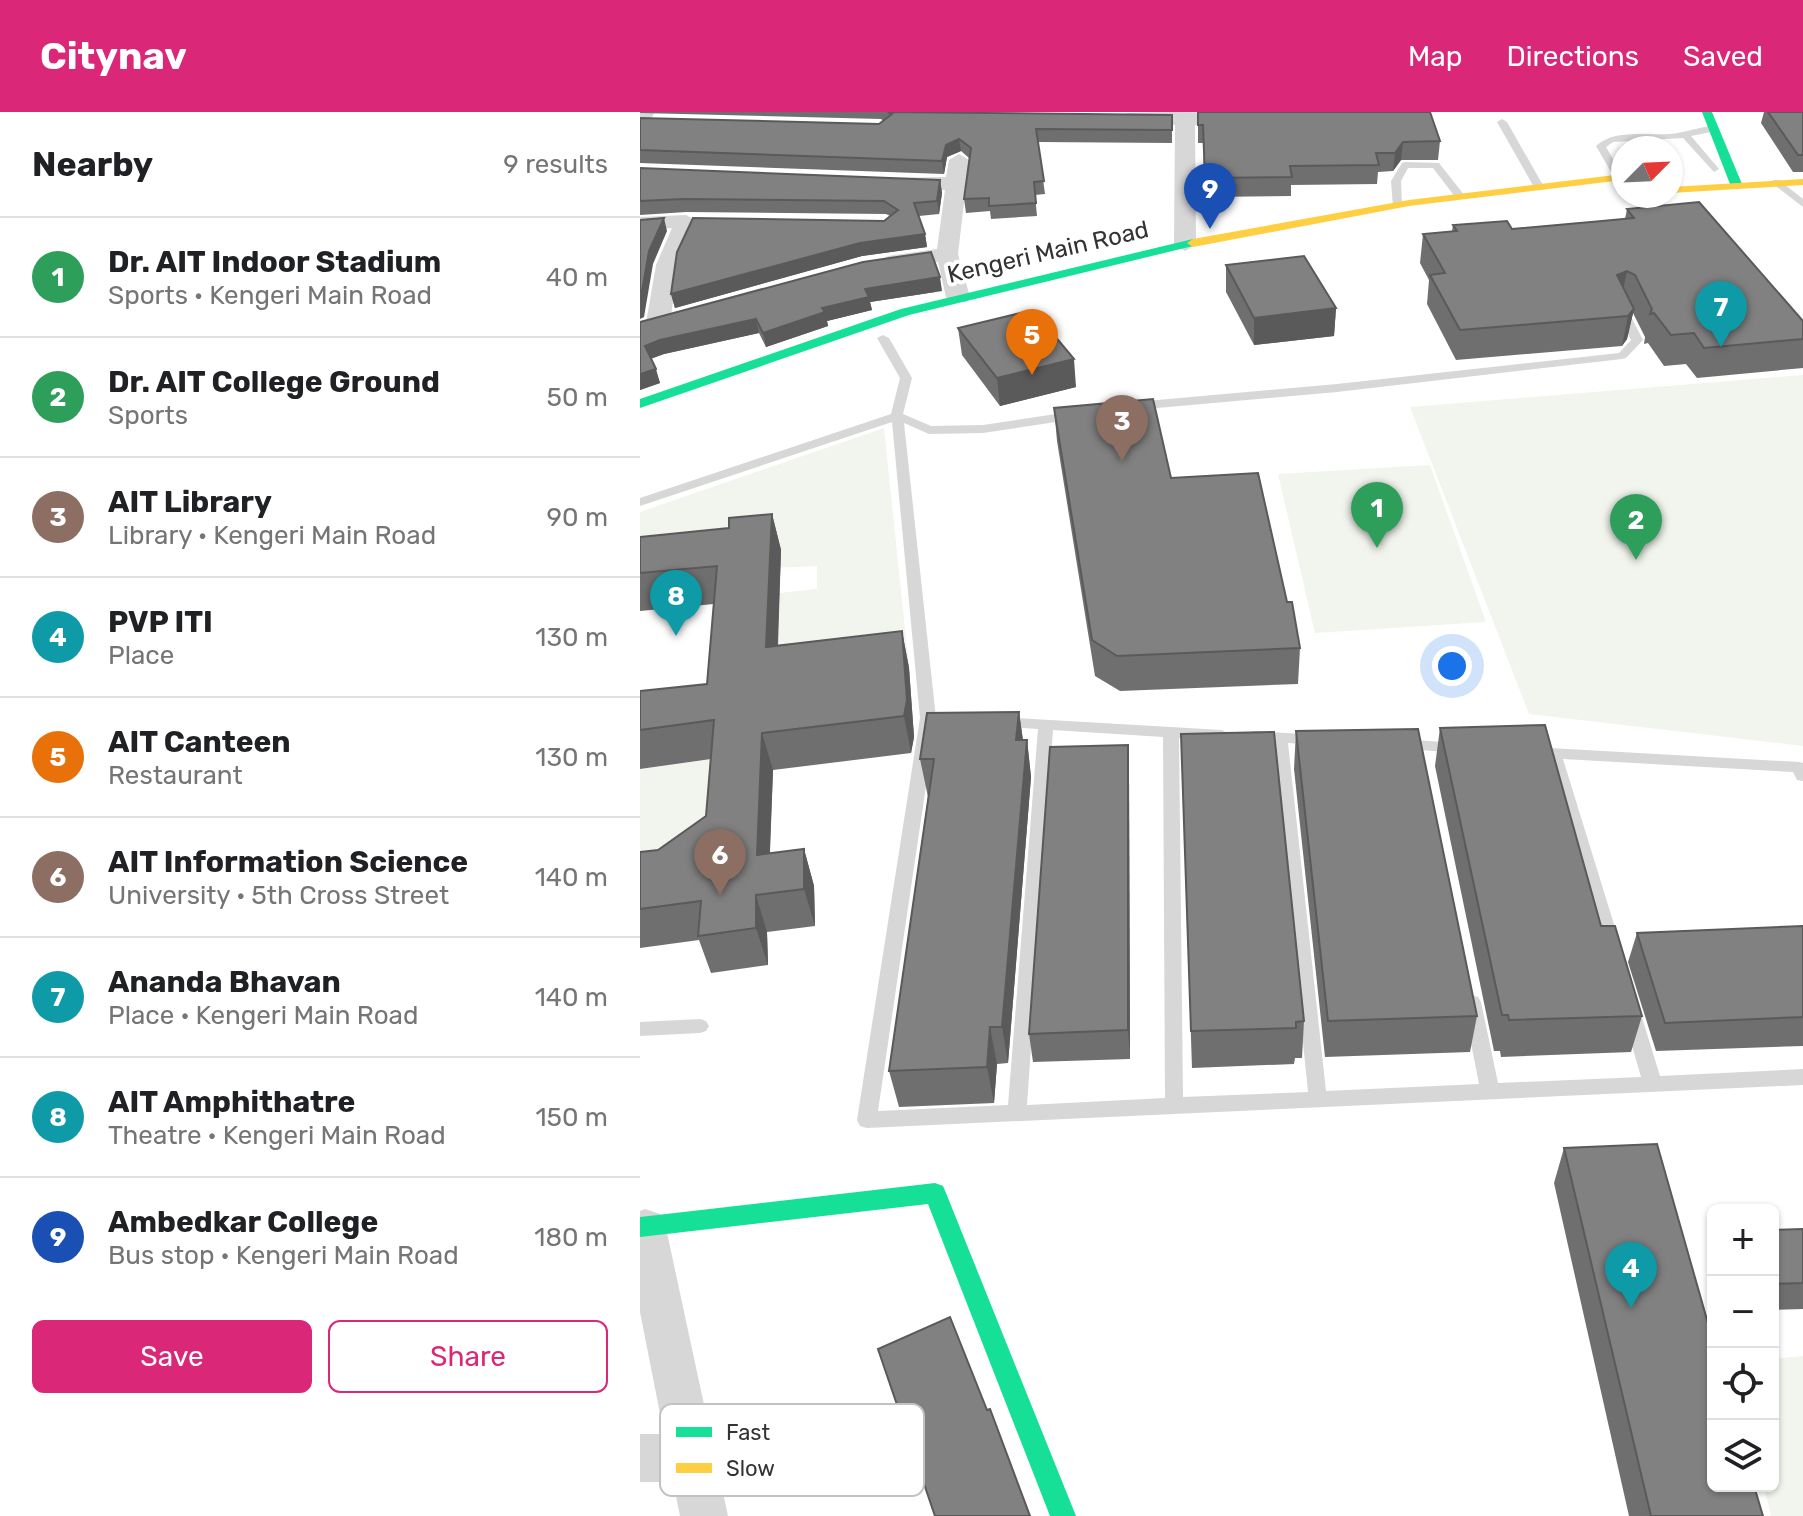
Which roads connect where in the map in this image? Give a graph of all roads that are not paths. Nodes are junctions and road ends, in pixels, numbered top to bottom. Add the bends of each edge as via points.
1 (1186, 116) edge
2 (1107, 119) edge
3 (1263, 119) edge
4 (1710, 120) edge
5 (1502, 122) dead end
6 (1685, 135) junction
7 (1666, 136) edge
8 (1611, 139) edge
9 (959, 160) dead end
10 (1611, 164) edge
11 (1803, 167) edge
12 (1683, 172) edge
13 (1727, 174) junction
14 (1765, 177) junction
15 (870, 181) edge
16 (1803, 182) edge
17 (954, 184) junction
18 (1611, 184) edge
19 (1611, 185) edge
20 (1539, 187) junction
21 (1683, 187) edge
22 (1460, 196) junction
23 (1803, 204) edge
24 (1397, 205) junction
25 (640, 224) edge
26 (1185, 244) junction
27 (947, 254) junction
28 (863, 266) edge
29 (958, 297) junction
30 (1620, 306) edge
31 (905, 312) junction
32 (688, 315) edge
33 (649, 326) edge
34 (917, 327) junction
35 (883, 338) junction
36 (640, 404) edge
37 (1125, 407) edge
38 (1093, 412) edge
39 (897, 416) junction
40 (640, 418) edge
41 (640, 502) edge
42 (987, 722) edge
43 (1046, 725) junction
44 (1171, 732) junction
45 (1280, 738) junction
46 (1342, 741) edge
47 (1388, 744) edge
48 (1479, 749) edge
49 (1509, 751) edge
50 (1553, 753) junction
51 (1803, 776) edge
52 (1617, 963) edge
53 (1468, 986) edge
54 (1626, 993) edge
55 (700, 1026) dead end
56 (640, 1029) edge
57 (1803, 1077) edge
58 (1653, 1084) junction
59 (1490, 1091) junction
60 (1318, 1100) junction
61 (1174, 1106) junction
62 (1017, 1115) junction
63 (642, 1228) edge
64 (680, 1404) edge
65 (700, 1496) edge
66 (704, 1516) edge
67 (1063, 1516) edge

1 - 2 street
1 - 3 street
1 - 26 street
4 - 6 lane
4 - 13 main road
5 - 20 lane
6 - 7 lane
6 - 13 lane
8 - 10 lane via 1601,146
9 - 17 street
11 - 14 main road
12 - 13 main road
13 - 14 main road
13 - 21 main road
14 - 16 main road
14 - 23 lane
15 - 17 street
17 - 27 street
18 - 20 main road, Kengeri Main Road
19 - 34 main road, Kengeri Main Road via 1275,242 966,311
20 - 22 main road, Kengeri Main Road
22 - 24 main road, Kengeri Main Road
22 - 24 lane via 1436,165 1405,165 1396,181
24 - 26 main road, Kengeri Main Road
25 - 33 street via 694,221 667,265
26 - 29 main road, Kengeri Main Road
27 - 28 street
27 - 29 street
29 - 31 main road, Kengeri Main Road
30 - 37 lane via 1637,340 1622,356
31 - 34 main road
31 - 36 main road, Kengeri Main Road
32 - 33 street
34 - 35 main road, Kengeri Main Road
35 - 39 lane via 906,378
35 - 40 main road, Kengeri Main Road
38 - 39 lane via 983,429 929,430
39 - 41 lane
39 - 62 lane via 935,718 867,1120
42 - 43 lane
43 - 44 lane
43 - 62 lane
44 - 45 lane
44 - 61 lane
45 - 46 lane
45 - 60 lane
47 - 48 lane via 1421,753
49 - 50 lane
50 - 51 lane via 1799,767
50 - 52 lane
53 - 59 lane
54 - 58 lane
55 - 56 lane
57 - 58 lane
58 - 59 lane
59 - 60 lane
60 - 61 lane
61 - 62 lane
63 - 64 street
63 - 67 main road via 935,1193
65 - 66 street

